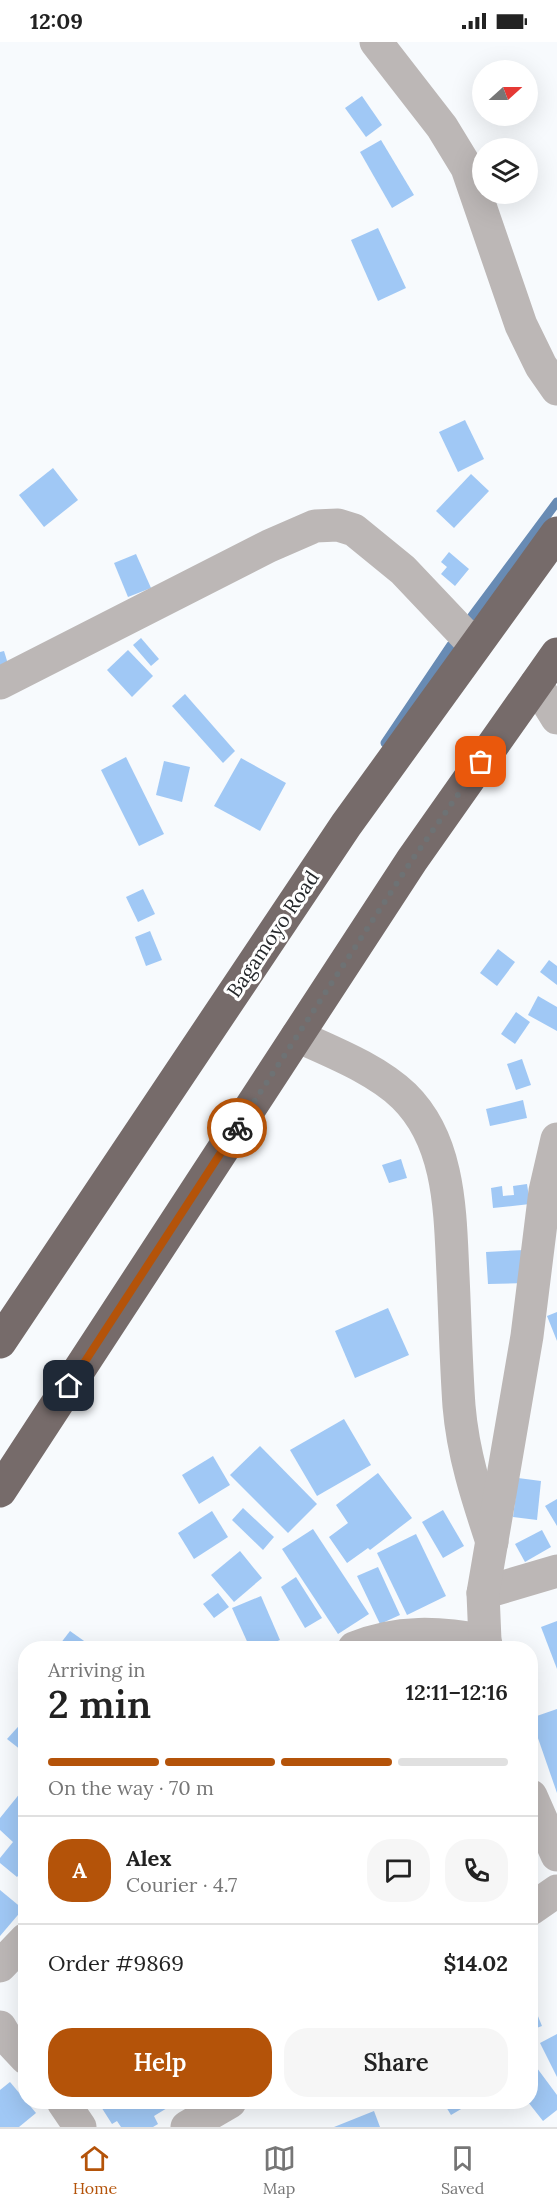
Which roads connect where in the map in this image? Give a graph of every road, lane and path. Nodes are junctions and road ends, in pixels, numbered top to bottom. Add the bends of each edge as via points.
1 (376, 42) edge
2 (557, 389) edge
3 (557, 533) edge
4 (475, 646) junction
5 (557, 654) edge
6 (0, 683) edge
7 (536, 684) junction
8 (557, 718) edge
9 (297, 1036) junction
10 (557, 1139) edge
11 (549, 1227) edge
12 (0, 1342) edge
13 (0, 1491) edge
14 (492, 1542) junction
15 (557, 1571) edge
16 (483, 1593) junction
17 (372, 1641) edge
18 (474, 1641) edge
19 (486, 1641) edge
20 (544, 1813) edge
21 (557, 1855) edge
22 (557, 1891) edge
23 (538, 1904) edge
24 (18, 1947) edge
25 (0, 1966) edge
26 (0, 2027) edge
27 (18, 2050) edge
28 (68, 2109) edge
29 (218, 2109) edge
30 (80, 2127) edge
31 (187, 2127) edge

1 - 2 street via 442,127 467,168 521,325
3 - 4 highway, Bagamoyo Road
4 - 6 street via 403,570 354,530 339,525 315,526 268,546
4 - 12 highway, Bagamoyo Road via 346,825
5 - 7 highway
7 - 8 street
7 - 9 highway via 412,860
9 - 13 highway
9 - 14 street via 368,1071 403,1095 420,1115 436,1147 449,1195 459,1406 465,1453
10 - 11 street via 545,1191
11 - 14 street
14 - 16 street
15 - 16 street
16 - 19 street
17 - 18 street via 426,1633
20 - 21 street
22 - 23 street
24 - 25 street
26 - 27 street
28 - 30 street
29 - 31 street

